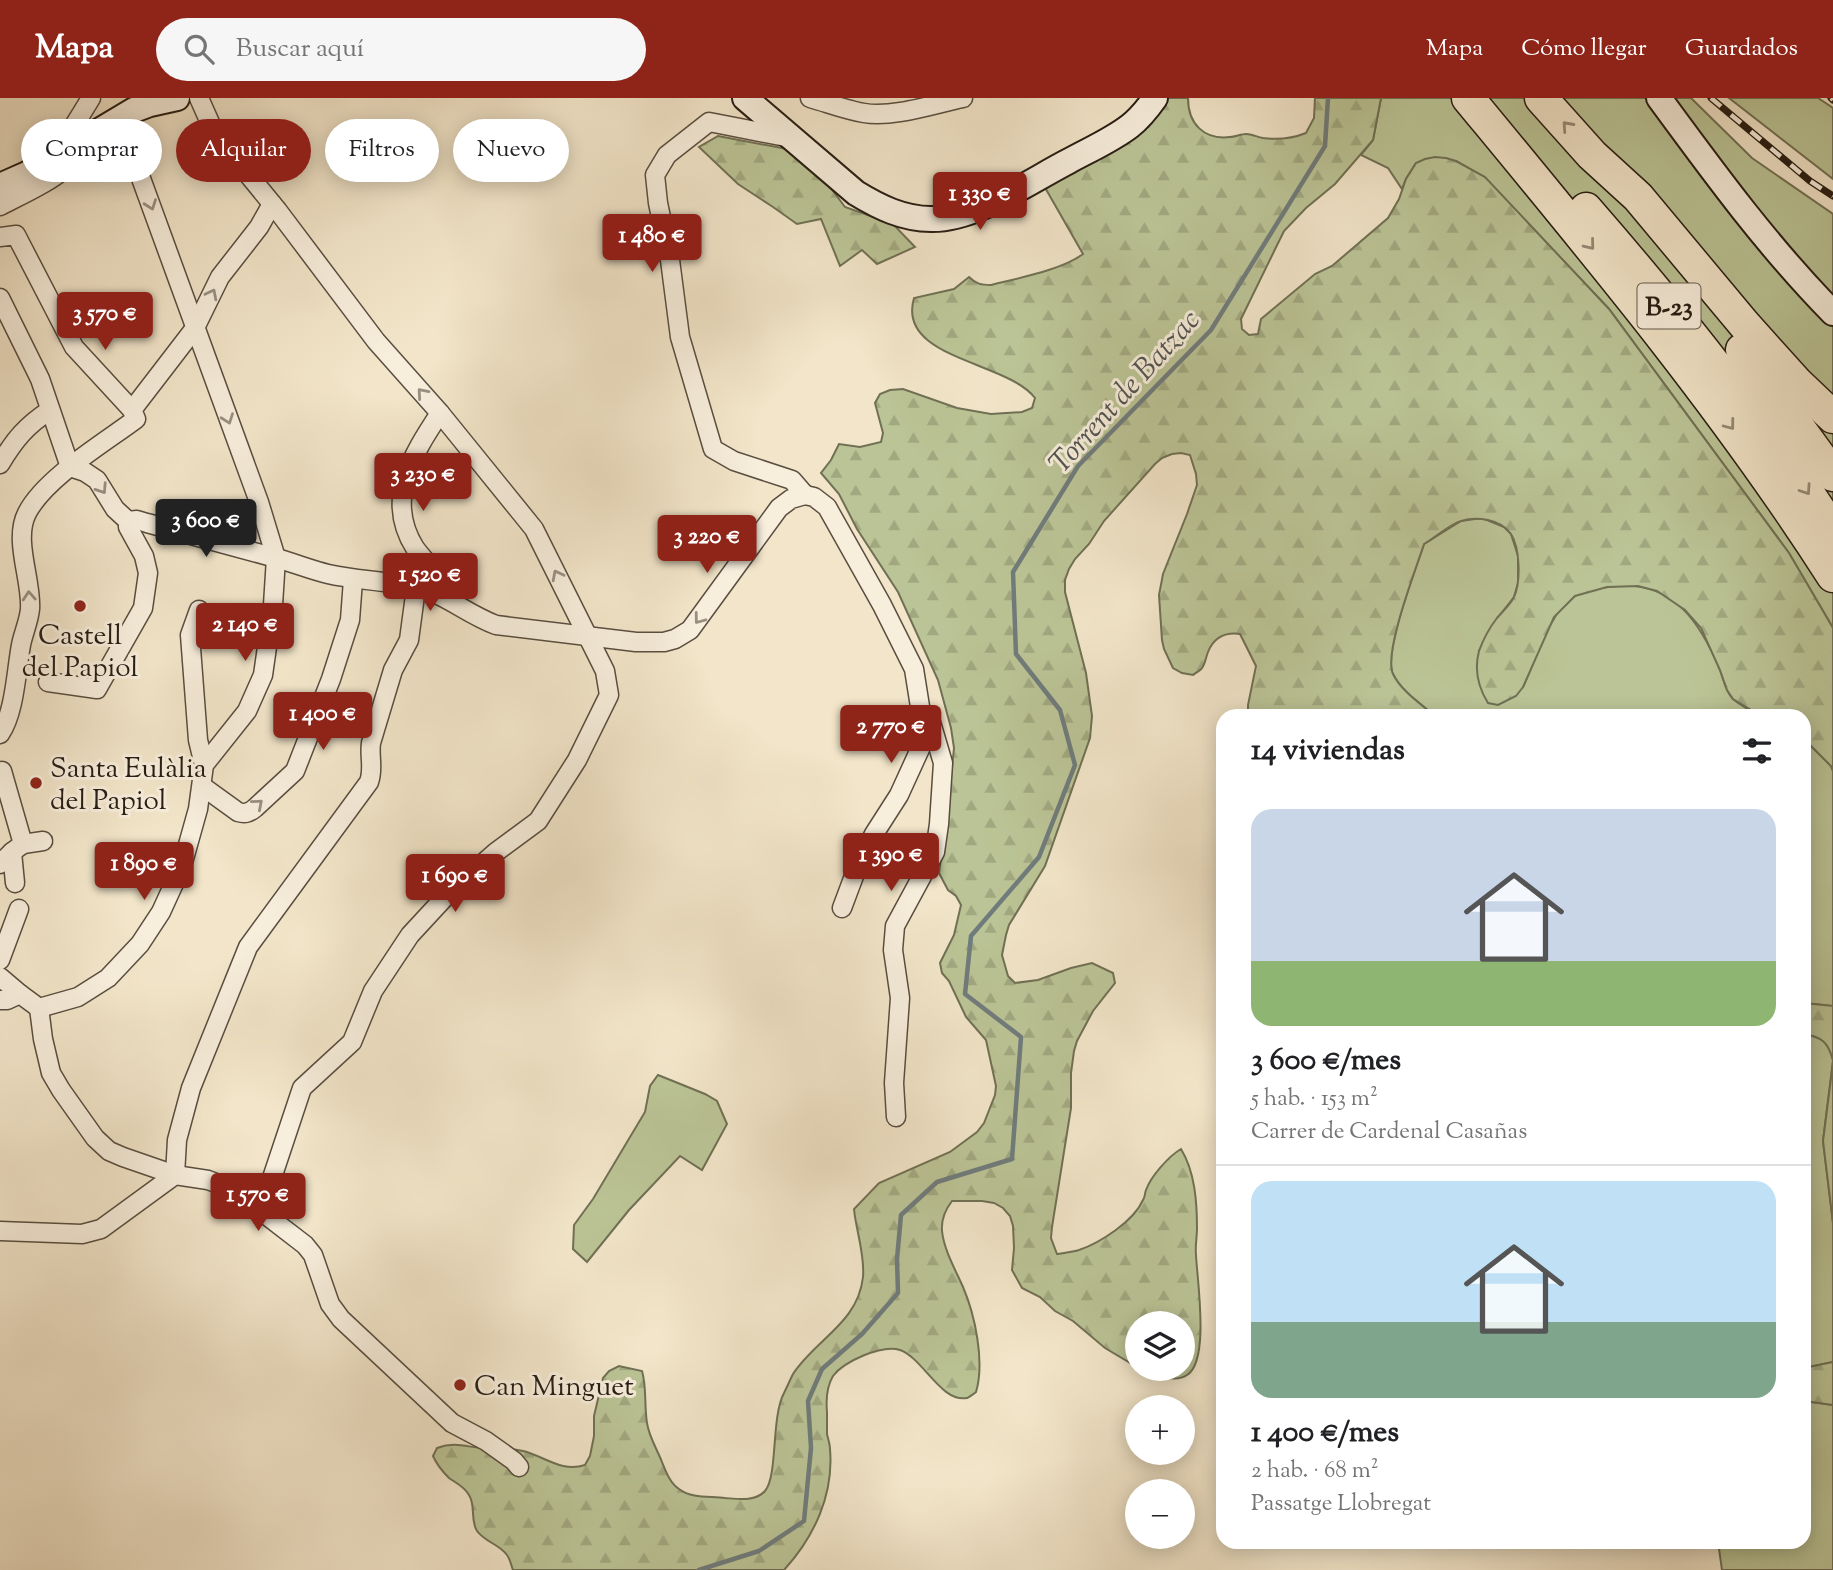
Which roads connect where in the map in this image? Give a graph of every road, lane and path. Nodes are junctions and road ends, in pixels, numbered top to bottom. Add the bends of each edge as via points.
1 (91, 98) edge
2 (177, 98) edge
3 (199, 98) edge
4 (745, 98) edge
5 (810, 98) edge
6 (963, 98) edge
7 (1155, 98) edge
8 (1468, 98) edge
9 (1482, 98) edge
10 (1541, 98) edge
11 (1659, 98) edge
12 (874, 106) edge
13 (119, 118) joint
14 (80, 119) edge
15 (794, 139) junction
16 (1592, 155) junction
17 (21, 175) edge
18 (44, 182) edge
19 (0, 186) edge
20 (272, 204) junction
21 (0, 206) edge
22 (0, 237) edge
23 (0, 298) edge
24 (1833, 313) edge
25 (195, 328) junction
26 (50, 410) junction
27 (132, 410) junction
28 (440, 413) junction
29 (1833, 417) edge
30 (0, 464) edge
31 (70, 467) junction
32 (1833, 475) edge
33 (805, 495) junction
34 (128, 522) junction
35 (1833, 531) edge
36 (276, 558) junction
37 (1833, 576) edge
38 (354, 580) junction
39 (416, 587) junction
40 (435, 593) junction
41 (199, 610) dead end
42 (588, 636) junction
43 (914, 669) junction
44 (48, 682) dead end
45 (0, 734) edge
46 (204, 765) junction
47 (0, 772) edge
48 (202, 786) junction
49 (43, 841) dead end
50 (12, 853) edge
51 (15, 883) dead end
52 (842, 908) dead end
53 (19, 909) dead end
54 (0, 960) edge
55 (0, 977) edge
56 (20, 994) junction
57 (0, 1000) edge
58 (38, 1008) junction
59 (896, 1117) dead end
60 (175, 1175) junction
61 (261, 1211) junction
62 (0, 1231) edge
63 (519, 1467) dead end

1 - 14 street
2 - 13 street
3 - 20 street via 215,134
4 - 15 street
5 - 12 street via 864,113
6 - 12 street via 891,113
7 - 15 street via 1128,127 1100,144 981,208 933,219 876,205
8 -> 37 highway via 1684,364
9 -> 35 highway, B-23 via 1650,282 1759,424
16 -> 10 highway, B-23
11 - 24 street via 1735,201
13 -> 25 street
15 - 33 street via 709,122 667,155 655,175 680,337 713,449 792,480
16 - 29 highway via 1638,197 1753,335
16 - 32 highway, B-23 via 1623,202 1736,341
17 - 19 street
18 - 21 street
25 -> 20 street via 220,277
28 -> 20 street via 376,341
22 - 27 street via 16,235 74,347
23 - 26 street via 40,379
25 - 27 street
25 -> 36 street
26 - 30 street via 29,424
26 - 31 street
27 - 31 street via 136,419
28 - 40 street via 408,466 402,503 410,538 439,578
42 -> 28 street via 534,529
31 -> 34 street via 97,480
45 -> 31 street via 10,711 30,610 23,523 47,486
33 -> 42 street via 779,508 690,630 664,642
33 - 43 street via 827,507
34 - 36 street via 137,520
34 - 44 street via 148,573 143,608 97,689
36 - 38 street
36 - 46 street via 263,675 247,711
38 - 39 street
48 -> 38 street via 238,811 249,813 295,771 350,620
39 - 40 street
39 - 60 street via 409,640 393,670 371,743 369,782 248,947 191,1088 177,1140
40 - 42 street via 496,625
41 - 46 street via 190,635
42 - 61 street via 605,671 609,695 578,760 538,821 447,895 410,934 373,991 352,1042 302,1088
43 - 52 street via 925,738 857,868
43 - 59 street via 943,763 935,852 895,926 893,950 900,998
46 - 48 street
47 - 50 street via 8,789
48 - 58 street via 182,866 140,944 108,978 78,997
49 - 50 street
50 - 51 street
53 - 54 street
55 - 56 street
56 - 57 street
56 - 58 street
58 - 60 street via 51,1073 95,1138 109,1151
60 - 61 street via 224,1186
60 - 62 street via 101,1230 82,1234
61 - 63 street via 313,1255 324,1291 341,1319 452,1423 486,1441

